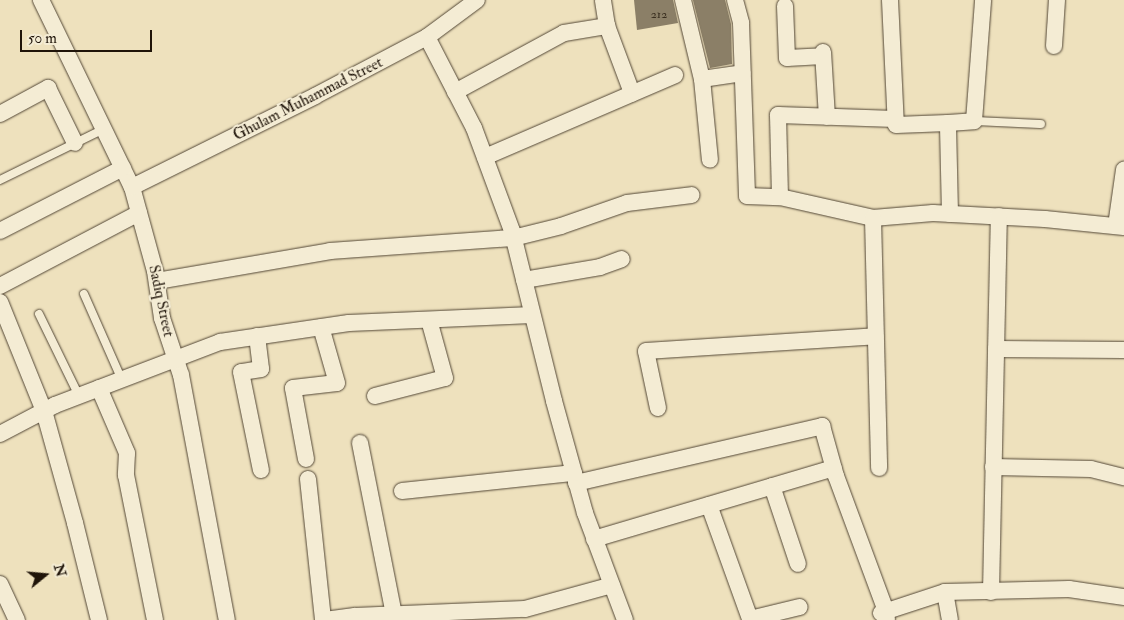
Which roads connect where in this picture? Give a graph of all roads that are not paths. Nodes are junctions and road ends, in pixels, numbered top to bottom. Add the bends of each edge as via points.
1 (41, 0) edge
2 (477, 0) edge
3 (603, 0) edge
4 (682, 0) edge
5 (735, 0) edge
6 (890, 0) edge
7 (983, 0) edge
8 (1057, 0) edge
9 (785, 6) dead end
10 (606, 26) junction
11 (427, 38) junction
12 (1054, 46) dead end
13 (742, 73) junction
14 (675, 75) dead end
15 (702, 79) junction
16 (455, 92) junction
17 (632, 94) junction
18 (0, 114) edge
19 (827, 117) junction
20 (896, 119) junction
21 (974, 121) junction
22 (948, 123) junction
23 (1041, 124) dead end
24 (104, 129) junction
25 (75, 142) junction
26 (485, 157) junction
27 (710, 160) dead end
28 (123, 168) junction
29 (1124, 170) edge
30 (0, 180) edge
31 (132, 187) junction
32 (692, 195) dead end
33 (780, 197) junction
34 (140, 213) junction
35 (950, 214) junction
36 (999, 216) junction
37 (873, 218) junction
38 (1120, 226) edge
39 (0, 231) edge
40 (513, 238) junction
41 (622, 259) dead end
42 (524, 280) junction
43 (157, 281) junction
44 (0, 286) edge
45 (84, 294) dead end
46 (0, 302) edge
47 (39, 314) dead end
48 (532, 315) junction
49 (429, 320) junction
50 (321, 327) junction
51 (256, 336) junction
52 (876, 336) junction
53 (996, 349) junction
54 (1124, 350) edge
55 (175, 359) junction
56 (122, 380) junction
57 (99, 388) junction
58 (79, 396) junction
59 (375, 396) dead end
60 (658, 408) dead end
61 (44, 411) junction
62 (0, 434) edge
63 (360, 443) dead end
64 (306, 459) dead end
65 (993, 467) junction
66 (834, 468) junction
67 (879, 468) dead end
68 (261, 470) dead end
69 (1124, 477) edge
70 (575, 478) junction
71 (308, 480) dead end
72 (772, 486) junction
73 (402, 491) dead end
74 (709, 505) junction
75 (594, 539) junction
76 (798, 564) dead end
77 (0, 584) edge
78 (612, 585) junction
79 (945, 592) junction
80 (991, 592) junction
81 (1124, 597) edge
82 (800, 607) dead end
83 (394, 614) junction
84 (885, 615) edge
85 (18, 620) edge
86 (99, 620) edge
87 (155, 620) edge
88 (227, 620) edge
89 (324, 620) edge
90 (625, 620) edge
91 (950, 620) edge

1 - 24 street, Sadiq Street
2 - 11 street, Ghulam Muhammad Street
3 - 10 street
4 - 15 street
5 - 13 street via 741,23
6 - 20 street
7 - 21 street
8 - 12 street
9 - 19 street via 786,58 823,54
10 - 16 street via 564,34
10 - 17 street
11 - 16 street
11 - 31 street, Ghulam Muhammad Street
13 - 15 street
13 - 33 street via 747,196
14 - 17 street
15 - 27 street
16 - 26 street
17 - 26 street
18 - 25 street via 48,88
19 - 20 street
19 - 33 street via 778,115
20 - 22 street via 896,125
21 - 22 street
21 - 23 lane
22 - 35 street
24 - 25 lane
24 - 28 street, Sadiq Street
25 - 30 lane
26 - 40 street
28 - 31 street, Sadiq Street
28 - 39 street
29 - 38 street
31 - 34 street, Sadiq Street
32 - 40 street via 627,203 561,226
33 - 37 street
34 - 43 street, Sadiq Street
34 - 44 street
35 - 36 street
35 - 37 street
36 - 38 street
36 - 53 street
37 - 52 street
40 - 42 street
40 - 43 street via 330,251
41 - 42 street via 600,267
42 - 48 street
43 - 55 street, Sadiq Street via 162,318
45 - 56 lane
46 - 61 street
47 - 58 lane
48 - 49 street
48 - 70 street
49 - 50 street
49 - 59 street via 445,378
50 - 51 street
50 - 64 street via 337,383 293,388
51 - 55 street via 220,342
51 - 68 street via 261,369 241,372
52 - 60 street via 646,351
52 - 67 street
53 - 54 street
53 - 65 street
55 - 56 street
55 - 88 street, Sadiq Street via 181,375
56 - 57 street
57 - 58 street
57 - 87 street via 127,453 126,475
58 - 61 street
61 - 62 street
61 - 86 street
63 - 83 street
65 - 69 street via 1091,469
65 - 80 street
66 - 70 street via 822,426
66 - 72 street
66 - 84 street
70 - 73 street
70 - 75 street
71 - 89 street
72 - 74 street
72 - 76 street
74 - 75 street
74 - 82 street via 750,619
75 - 78 street
77 - 85 street
78 - 83 street via 525,609
78 - 90 street
79 - 80 street
79 - 84 street
79 - 91 street
80 - 81 street via 1070,589
83 - 89 street

